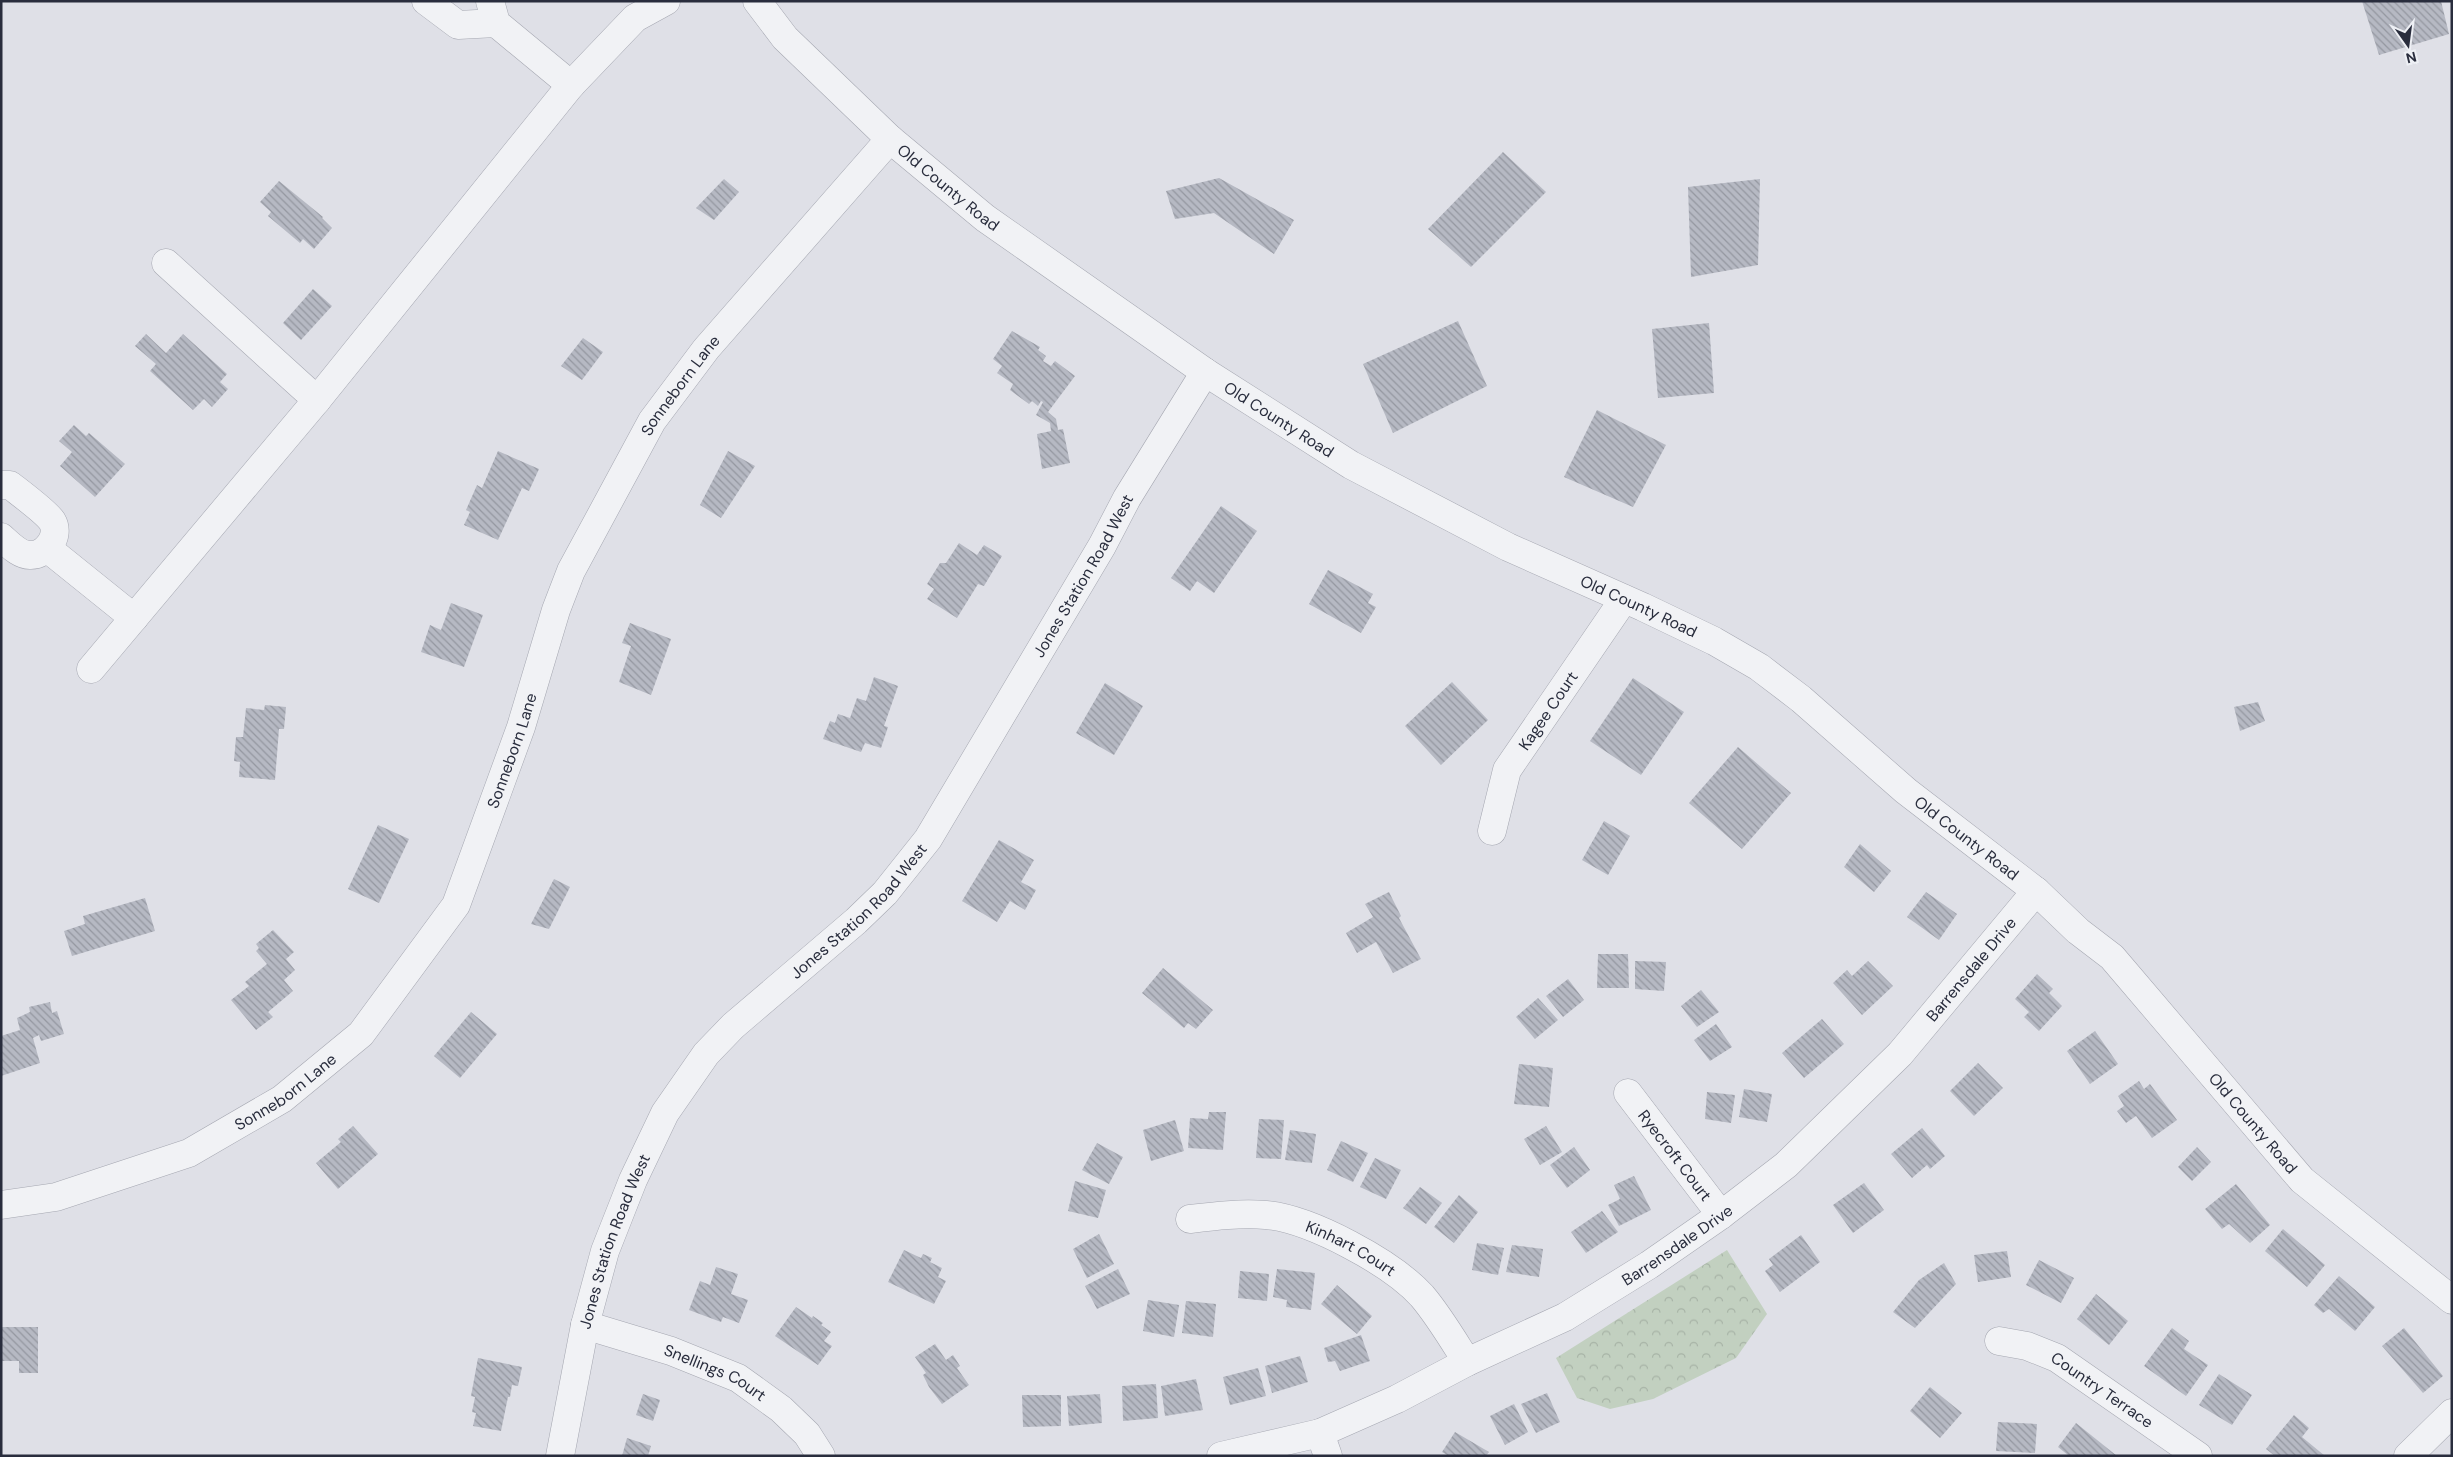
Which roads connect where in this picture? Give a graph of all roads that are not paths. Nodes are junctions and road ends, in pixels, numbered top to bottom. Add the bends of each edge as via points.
1 (426, 1) edge
2 (666, 1) edge
3 (757, 1) edge
4 (639, 10) edge
5 (493, 12) edge
6 (571, 85) junction
7 (890, 139) junction
8 (166, 263) dead end
9 (1205, 372) junction
10 (317, 400) junction
11 (1, 485) edge
12 (1, 537) edge
13 (47, 548) junction
14 (1624, 598) junction
15 (134, 618) junction
16 (91, 669) dead end
17 (1492, 831) dead end
18 (2036, 891) junction
19 (1628, 1093) dead end
20 (1, 1205) edge
21 (1721, 1215) junction
22 (1190, 1219) dead end
23 (2452, 1300) edge
24 (585, 1325) junction
25 (1999, 1341) dead end
26 (1467, 1362) junction
27 (2452, 1413) edge
28 (1324, 1444) edge
29 (560, 1456) edge
30 (821, 1456) edge
31 (1221, 1456) edge
32 (2198, 1456) edge
33 (2408, 1456) edge

1 - 5 street via 458,26
2 - 4 street
3 - 7 street, Old County Road via 785,38
4 - 6 street
5 - 6 street
6 - 10 street
7 - 9 street, Old County Road via 985,218
7 - 20 street, Sonneborn Lane via 706,349 652,421 571,572 556,610 521,728 456,905 361,1034 282,1100 189,1153 56,1197
8 - 10 street
9 - 14 street, Old County Road via 1351,465 1425,506 1508,548
9 - 24 street, Jones Station Road West via 1127,498 1102,546 928,839 885,893 734,1026 706,1054 682,1086 665,1113 633,1180 605,1251
10 - 15 street
11 - 13 street via 10,485 52,521 54,532
12 - 13 street via 19,552 30,556
13 - 15 street
14 - 17 street, Kagee Court via 1507,770
14 - 18 street, Old County Road via 1714,641 1758,667 1801,699 1906,791
15 - 16 street
18 - 21 street, Barrensdale Drive via 1900,1054 1786,1165
18 - 23 street, Old County Road via 2078,931 2112,957 2302,1180
19 - 21 street, Ryecroft Court
21 - 26 street, Barrensdale Drive via 1649,1265 1565,1316
22 - 26 street, Kinhart Court via 1268,1215 1334,1235 1421,1295
24 - 29 street, Jones Station Road West
24 - 30 street, Snellings Court via 671,1350 738,1378 781,1409 807,1434
25 - 32 street, Country Terrace via 2027,1346 2056,1358
26 - 28 street, Barrensdale Drive via 1397,1399
27 - 33 street
28 - 31 street, Barrensdale Drive

